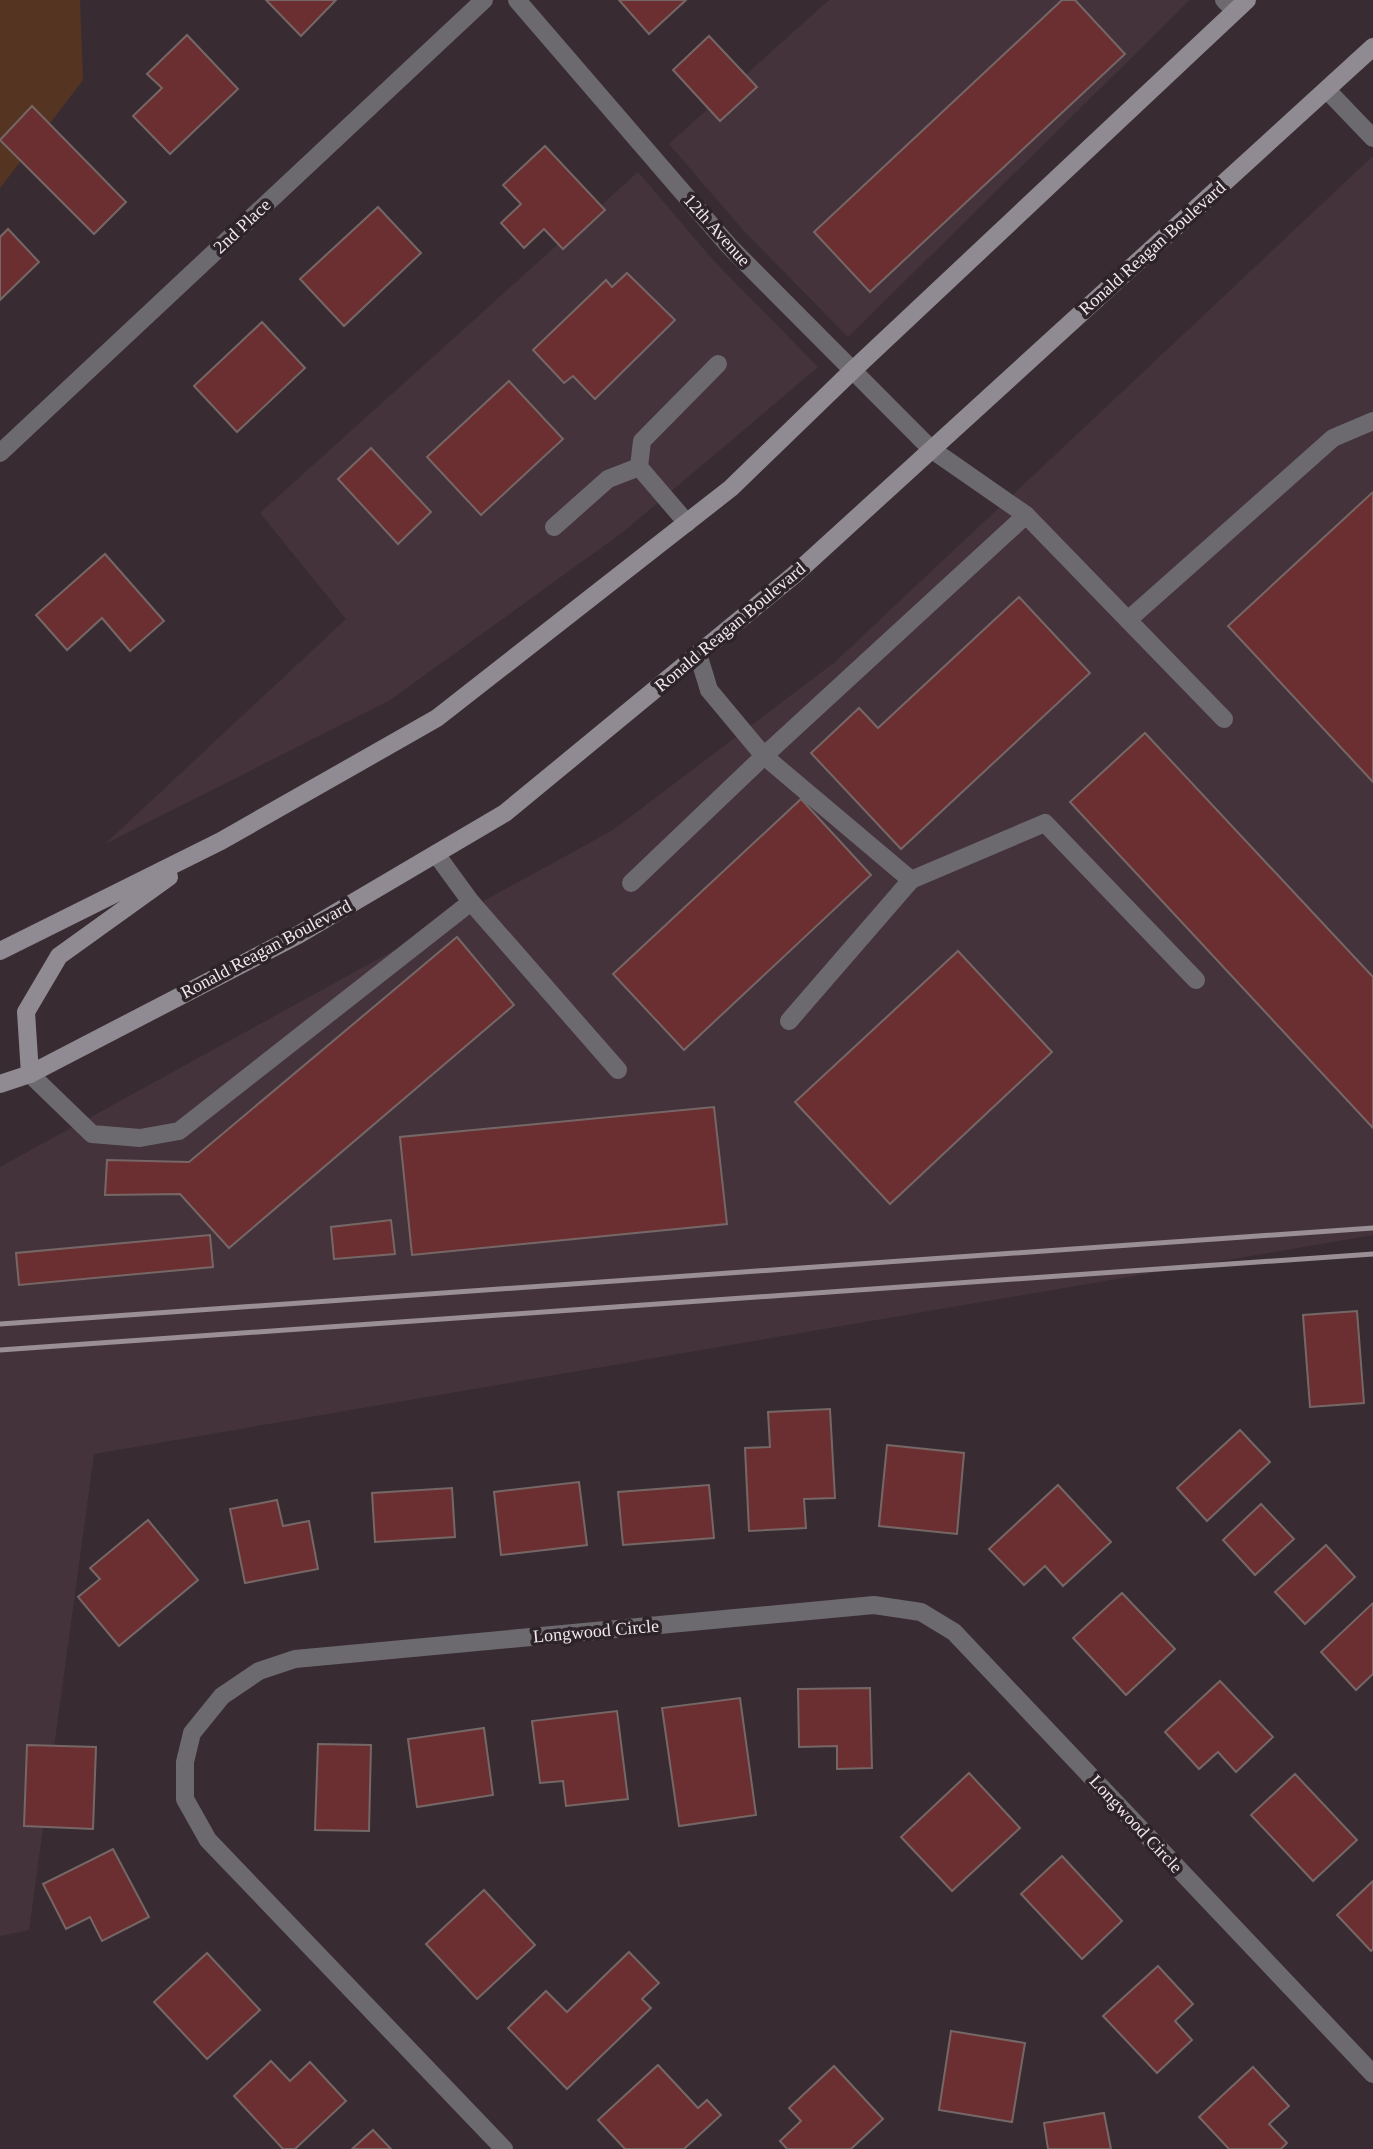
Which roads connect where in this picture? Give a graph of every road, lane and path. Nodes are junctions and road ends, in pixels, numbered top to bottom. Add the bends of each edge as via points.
1 (484, 0) edge
2 (517, 0) edge
3 (1235, 4) edge
4 (1373, 47) edge
5 (1327, 90) junction
6 (1373, 138) edge
7 (718, 364) dead end
8 (852, 371) junction
9 (1373, 421) edge
10 (931, 449) junction
11 (0, 453) edge
12 (639, 467) junction
13 (1026, 515) junction
14 (687, 523) junction
15 (554, 527) dead end
16 (1128, 620) junction
17 (698, 654) junction
18 (1224, 719) dead end
19 (764, 756) junction
20 (221, 841) junction
21 (436, 854) junction
22 (911, 880) junction
23 (631, 883) dead end
24 (471, 902) junction
25 (0, 951) edge
26 (1196, 980) dead end
27 (789, 1021) dead end
28 (618, 1070) dead end
29 (30, 1074) junction
30 (0, 1084) edge
31 (1373, 2074) edge
32 (504, 2149) edge

1 - 11 street, 2nd Place
2 - 8 street, 12th Avenue via 729,246
3 - 8 main road
4 - 5 main road, Ronald Reagan Boulevard
5 - 6 street
5 - 10 main road, Ronald Reagan Boulevard
7 - 12 street via 642,441
8 - 10 street, 12th Avenue
8 - 14 main road via 731,488
9 - 16 street via 1333,438
10 - 13 street, 12th Avenue
10 - 17 main road, Ronald Reagan Boulevard via 794,575
12 - 14 street
12 - 15 street via 608,480
13 - 16 street, 12th Avenue
13 - 19 street
14 - 20 main road via 437,718
16 - 18 street, 12th Avenue
17 - 19 street via 709,690
17 - 21 main road, Ronald Reagan Boulevard via 505,813
19 - 22 street
19 - 23 street
20 - 25 main road
20 - 29 main road via 59,956 26,1012
21 - 24 street
21 - 29 main road, Ronald Reagan Boulevard via 298,935
22 - 26 street via 1045,823
22 - 27 street
24 - 28 street
24 - 29 street via 178,1131 140,1138 92,1134
29 - 30 main road, Ronald Reagan Boulevard
31 - 32 street, Longwood Circle via 954,1632 921,1612 874,1605 846,1607 295,1659 258,1671 222,1696 192,1733 185,1762 185,1799 208,1840

